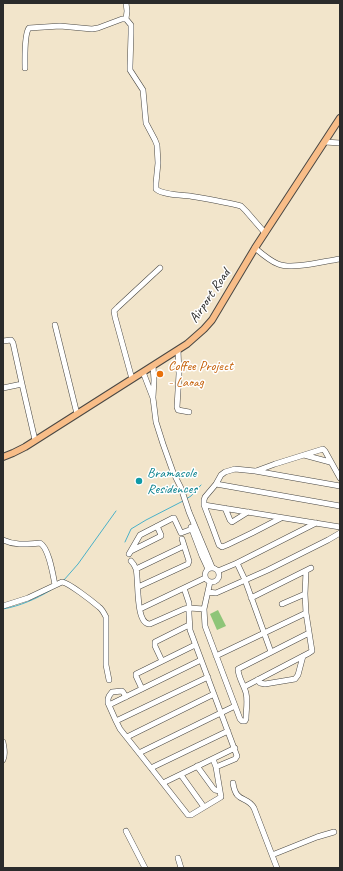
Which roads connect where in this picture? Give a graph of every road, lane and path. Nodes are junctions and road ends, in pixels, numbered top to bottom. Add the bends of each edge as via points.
1 (126, 3) edge
2 (126, 19) junction
3 (25, 68) dead end
4 (340, 118) edge
5 (325, 142) junction
6 (340, 143) edge
7 (265, 233) junction
8 (255, 248) junction
9 (340, 259) edge
10 (160, 268) dead end
11 (55, 325) dead end
12 (3, 341) edge
13 (178, 350) junction
14 (153, 366) junction
15 (144, 372) junction
16 (132, 379) junction
17 (22, 384) junction
18 (3, 388) edge
19 (153, 398) junction
20 (189, 412) dead end
21 (77, 414) junction
22 (35, 440) junction
23 (304, 455) junction
24 (3, 457) edge
25 (330, 462) junction
26 (255, 471) junction
27 (340, 478) edge
28 (216, 484) junction
29 (340, 486) edge
30 (204, 505) junction
31 (340, 506) edge
32 (225, 508) junction
33 (190, 512) junction
34 (248, 512) junction
35 (281, 518) junction
36 (316, 523) junction
37 (157, 526) junction
38 (340, 527) edge
39 (192, 529) junction
40 (340, 533) edge
41 (182, 539) dead end
42 (3, 540) edge
43 (184, 546) junction
44 (201, 548) junction
45 (131, 561) dead end
46 (237, 562) junction
47 (210, 568) junction
48 (311, 568) dead end
49 (136, 569) junction
50 (218, 571) junction
51 (306, 571) junction
52 (205, 578) junction
53 (245, 580) junction
54 (210, 582) junction
55 (55, 585) junction
56 (138, 587) junction
57 (184, 588) junction
58 (208, 592) junction
59 (305, 594) junction
60 (251, 598) junction
61 (282, 604) dead end
62 (3, 606) edge
63 (189, 608) junction
64 (140, 609) junction
65 (204, 609) junction
66 (306, 613) junction
67 (189, 625) junction
68 (264, 633) junction
69 (309, 633) junction
70 (195, 645) junction
71 (270, 652) junction
72 (216, 656) junction
73 (303, 656) junction
74 (201, 660) junction
75 (162, 661) junction
76 (208, 677) junction
77 (109, 680) dead end
78 (257, 680) junction
79 (244, 687) junction
80 (142, 689) junction
81 (214, 694) junction
82 (126, 697) junction
83 (109, 706) junction
84 (235, 706) junction
85 (222, 713) junction
86 (116, 721) junction
87 (228, 731) junction
88 (127, 737) junction
89 (3, 742) edge
90 (234, 748) junction
91 (139, 753) junction
92 (213, 759) junction
93 (3, 760) edge
94 (198, 766) junction
95 (216, 767) junction
96 (151, 768) junction
97 (180, 775) junction
98 (163, 783) junction
99 (233, 783) dead end
100 (220, 791) junction
101 (204, 807) junction
102 (126, 831) dead end
103 (334, 832) dead end
104 (272, 855) junction
105 (178, 858) dead end
106 (145, 868) edge
107 (181, 868) edge
108 (277, 868) edge

1 - 2 street
2 - 3 street via 122,18 92,29 60,26 29,28 26,36
2 - 7 street via 130,25 130,70 143,90 146,123 157,145 156,189 241,206
4 - 5 main road, Airport Road
5 - 6 street
5 - 7 main road, Airport Road
7 - 8 main road, Airport Road
8 - 9 street via 275,263 283,265 299,266
8 - 13 main road, Airport Road via 212,320
10 - 16 street via 114,312
11 - 21 street
12 - 17 street via 12,341
13 - 14 main road, Airport Road
13 - 20 street via 177,408
14 - 15 main road, Airport Road
14 - 19 street
15 - 16 main road, Airport Road
15 - 19 street
16 - 21 main road, Airport Road
17 - 18 street
17 - 22 street
19 - 33 street via 156,422 163,444
21 - 22 main road, Airport Road
22 - 24 main road, Airport Road via 13,454
23 - 25 street
23 - 25 street via 323,449
23 - 26 street
25 - 27 street
26 - 28 street via 230,470 221,475
26 - 29 street
28 - 30 street via 204,498
28 - 31 street
30 - 32 street
30 - 35 street via 222,546 227,546
32 - 34 street
32 - 34 street via 232,522
33 - 39 street
33 - 44 street
34 - 35 street
35 - 36 street
36 - 38 street
36 - 46 street
37 - 37 street via 161,536 130,553 140,535
37 - 39 street via 174,518 181,533
39 - 44 street
40 - 53 street
41 - 43 street
42 - 55 street via 18,544 43,544
43 - 49 street
43 - 56 street via 188,564
44 - 47 street
45 - 49 street
46 - 50 street
46 - 53 street
47 - 50 street
47 - 52 street via 204,574
48 - 51 street
49 - 56 street
50 - 54 street via 217,579
51 - 59 street
51 - 60 street
52 - 54 street
52 - 57 street
53 - 58 street via 216,593
53 - 60 street
54 - 58 street
55 - 62 street
55 - 77 street via 62,582 68,584 104,613
56 - 64 street
57 - 63 street
57 - 64 street
58 - 65 street
59 - 61 street
59 - 66 street
60 - 68 street
63 - 64 street via 148,625
63 - 65 street
63 - 67 street
65 - 72 street via 205,626
66 - 68 street
66 - 69 street
67 - 70 street
67 - 75 street via 155,642
68 - 71 street
68 - 72 street
69 - 71 street
69 - 73 street via 312,651
70 - 74 street
70 - 75 street
71 - 79 street via 238,669
72 - 84 street
73 - 78 street
73 - 78 street via 295,680 265,684
74 - 76 street
74 - 80 street
75 - 80 street via 136,674
76 - 81 street
76 - 86 street
78 - 79 street
79 - 84 street via 247,695 245,720 240,719
80 - 82 street
81 - 85 street
81 - 88 street
82 - 83 street
82 - 83 street via 122,691 112,692 108,699
83 - 86 street
84 - 85 street
85 - 87 street
85 - 91 street
86 - 88 street
87 - 90 street
87 - 96 street
88 - 91 street
89 - 93 street
90 - 92 street
90 - 95 street via 237,757
91 - 96 street
92 - 94 street
92 - 95 street
94 - 97 street
94 - 100 street via 213,788
95 - 100 street
96 - 98 street
97 - 98 street
97 - 101 street
98 - 101 street via 188,815
99 - 104 street via 235,793 252,805
100 - 101 street via 220,798
102 - 106 street
103 - 104 street
104 - 108 street
105 - 107 street

